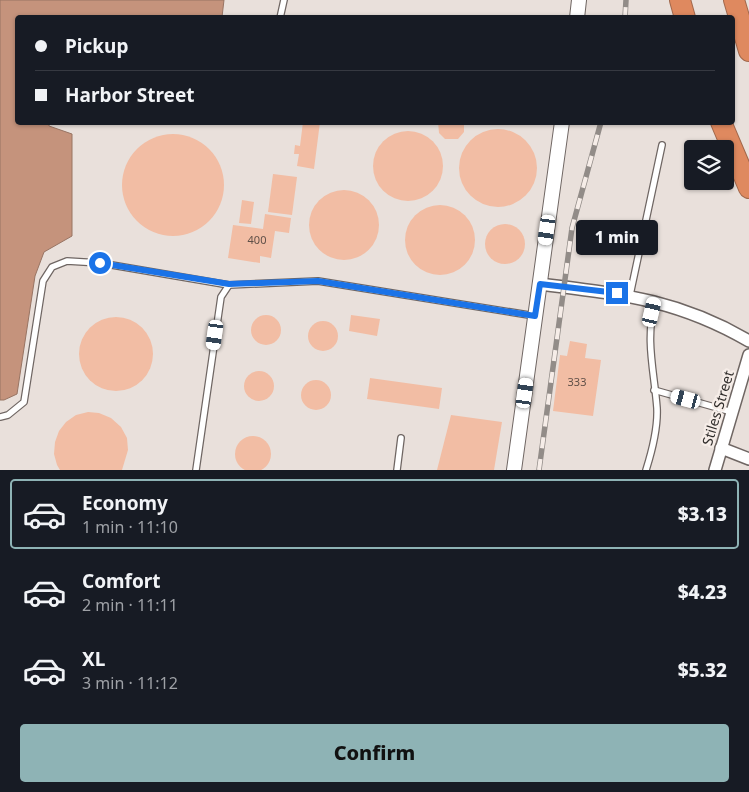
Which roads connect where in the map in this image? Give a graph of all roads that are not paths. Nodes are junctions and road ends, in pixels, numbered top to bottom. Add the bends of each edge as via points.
1 (284, 0) edge
2 (579, 0) edge
3 (680, 0) edge
4 (734, 0) edge
5 (281, 15) edge
6 (577, 15) edge
7 (684, 15) edge
8 (749, 51) edge
9 (562, 125) edge
10 (722, 125) edge
11 (662, 145) dead end
12 (749, 188) edge
13 (229, 284) junction
14 (540, 284) junction
15 (630, 295) junction
16 (655, 301) junction
17 (535, 316) junction
18 (749, 341) edge
19 (749, 355) edge
20 (654, 390) junction
21 (732, 412) junction
22 (0, 417) edge
23 (401, 438) dead end
24 (721, 448) junction
25 (749, 459) edge
26 (196, 470) edge
27 (397, 470) edge
28 (514, 470) edge
29 (646, 470) edge
30 (715, 470) edge

1 - 5 lane
2 - 6 street
3 - 7 highway
4 - 8 highway
9 - 14 street
10 - 12 highway
11 - 15 lane
13 - 17 lane via 318,281
13 - 22 lane via 100,263 67,261 52,267 43,282 24,402 8,415
13 - 26 lane via 221,297
14 - 15 street
14 - 17 street
15 - 16 street
16 - 18 street via 692,313
16 - 20 lane via 650,323
17 - 28 street
19 - 21 street, Stiles Street
20 - 21 lane
20 - 29 lane via 657,410 651,457
21 - 24 street, Stiles Street
23 - 27 lane
24 - 25 street
24 - 30 street, Stiles Street

